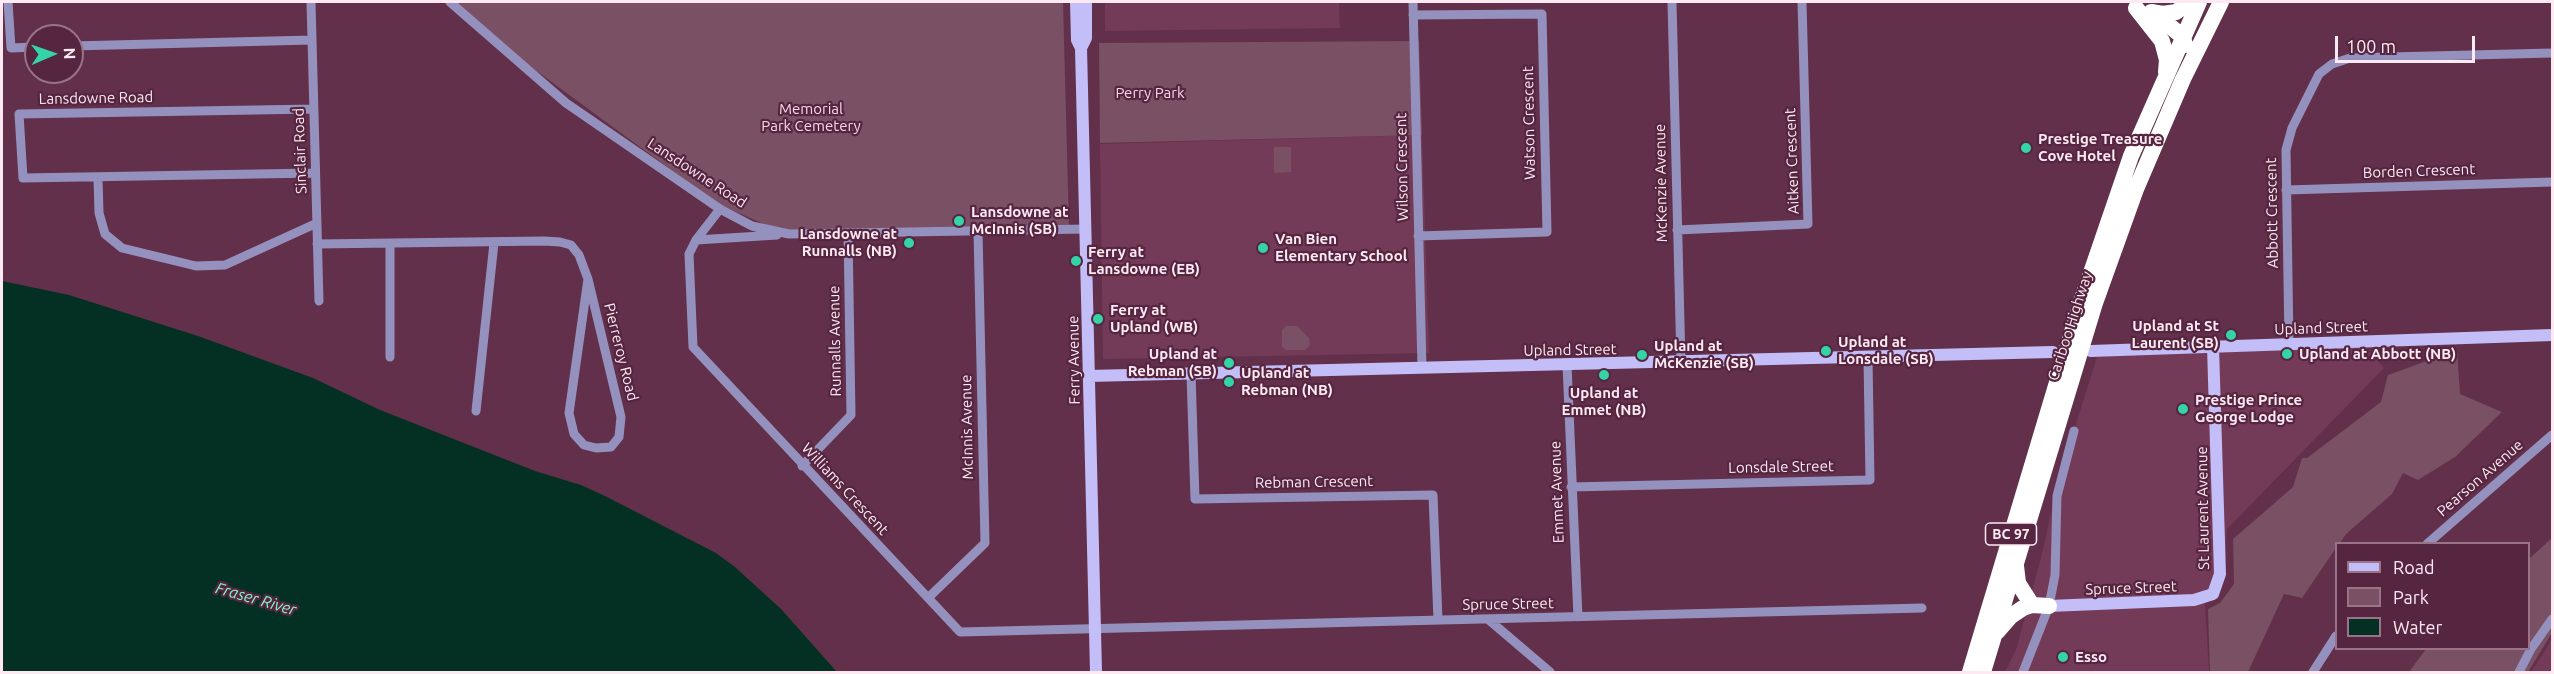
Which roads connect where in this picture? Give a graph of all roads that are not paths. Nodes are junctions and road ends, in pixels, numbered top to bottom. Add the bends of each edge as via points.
1 (8, 2) edge
2 (311, 2) edge
3 (450, 2) edge
4 (1076, 2) edge
5 (1086, 2) edge
6 (1413, 2) edge
7 (1672, 2) edge
8 (1803, 2) edge
9 (2190, 2) edge
10 (2199, 2) edge
11 (2222, 2) edge
12 (2131, 5) edge
13 (2153, 12) junction
14 (1413, 15) junction
15 (2183, 37) junction
16 (312, 40) junction
17 (84, 46) edge
18 (24, 47) edge
19 (1081, 48) junction
20 (2553, 53) edge
21 (2165, 78) junction
22 (2183, 79) junction
23 (314, 109) junction
24 (315, 173) junction
25 (98, 178) junction
26 (2553, 182) edge
27 (2286, 190) junction
28 (720, 209) junction
29 (317, 223) junction
30 (1086, 229) junction
31 (1677, 230) junction
32 (978, 231) junction
33 (848, 233) junction
34 (789, 234) junction
35 (1419, 236) junction
36 (696, 240) junction
37 (494, 243) junction
38 (317, 244) junction
39 (390, 244) junction
40 (588, 279) junction
41 (319, 300) dead end
42 (2553, 335) edge
43 (2289, 344) junction
44 (2213, 347) junction
45 (2091, 351) dead end
46 (2053, 352) dead end
47 (390, 357) dead end
48 (1868, 359) junction
49 (1681, 363) junction
50 (1567, 365) junction
51 (1422, 368) junction
52 (1191, 374) junction
53 (1089, 376) junction
54 (476, 411) dead end
55 (2074, 431) dead end
56 (2553, 435) edge
57 (802, 466) junction
58 (1571, 487) junction
59 (2428, 542) edge
60 (2016, 560) junction
61 (2213, 594) joint
62 (928, 598) junction
63 (2032, 605) junction
64 (2049, 606) junction
65 (1922, 608) dead end
66 (1578, 617) junction
67 (2553, 619) edge
68 (1438, 620) junction
69 (1489, 620) junction
70 (1094, 627) junction
71 (1994, 636) junction
72 (2335, 639) edge
73 (1095, 672) edge
74 (1551, 672) edge
75 (1970, 672) edge
76 (1983, 672) edge
77 (2023, 672) edge
78 (2313, 672) edge
79 (2519, 672) edge

1 - 18 street via 10,48
2 - 16 street, Sinclair Road
3 - 28 street, Lansdowne Road via 566,103
4 - 19 street, Ferry Avenue via 1077,39
5 - 19 street, Ferry Avenue via 1086,38
6 - 14 street, Wilson Crescent
7 - 31 street, McKenzie Avenue
8 - 31 street, Aitken Crescent via 1808,224
9 - 13 highway via 2176,12
10 - 15 highway, Cariboo Highway / BC 97
11 - 22 highway, Cariboo Highway / BC 97
12 - 13 highway
12 - 21 highway via 2162,40 2167,60
13 - 15 highway
14 - 35 street, Wilson Crescent
14 - 35 street, Watson Crescent via 1542,14 1547,232
15 - 21 highway, Cariboo Highway / BC 97
15 - 22 highway
16 - 17 street
16 - 23 street, Sinclair Road
19 - 30 street, Ferry Avenue
20 - 27 street, Abbott Crescent via 2350,58 2332,64 2319,75 2288,138
21 - 75 highway, Cariboo Highway / BC 97 via 2131,156 2082,299
22 - 60 highway, Cariboo Highway / BC 97 via 2136,189 2095,303
23 - 24 street, Sinclair Road
23 - 25 street, Lansdowne Road via 18,114 23,178
24 - 25 street, Lansdowne Road
24 - 29 street, Sinclair Road
25 - 29 street via 99,213 105,234 122,248 196,266 225,265
26 - 27 street, Borden Crescent
27 - 43 street, Abbott Crescent
28 - 34 street, Lansdowne Road via 752,226
28 - 36 street, Williams Crescent
29 - 38 street, Sinclair Road
30 - 32 street, Lansdowne Road
30 - 53 street, Ferry Avenue
31 - 49 street, McKenzie Avenue
32 - 33 street, Lansdowne Road
32 - 62 street, McInnis Avenue via 985,543
33 - 34 street, Lansdowne Road
33 - 57 street, Runnalls Avenue via 850,415
34 - 36 street
35 - 51 street, Wilson Crescent
36 - 57 street, Williams Crescent via 689,254 693,347
37 - 39 street, Pierreroy Road
37 - 40 street, Pierreroy Road via 571,245
37 - 54 street
38 - 39 street, Pierreroy Road
38 - 41 street, Sinclair Road
39 - 47 street
40 - 40 street, Pierreroy Road via 569,413 574,434 584,445 611,447 619,437 621,417
42 - 43 street, Upland Street
43 - 44 street, Upland Street
44 - 45 street, Upland Street
44 - 61 street, St Laurent Avenue via 2220,574
46 - 48 street, Upland Street
48 - 49 street, Upland Street
48 - 58 street, Lonsdale Street via 1869,480
49 - 50 street, Upland Street
50 - 51 street, Upland Street
50 - 58 street, Emmet Avenue
51 - 52 street, Upland Street
52 - 53 street, Upland Street
52 - 68 street, Rebman Crescent via 1195,499 1433,495
53 - 70 street, Ferry Avenue
55 - 64 street via 2057,496 2055,575
56 - 59 street, Pearson Avenue
57 - 62 street, Williams Crescent
58 - 66 street, Emmet Avenue
60 - 63 highway via 2018,584
60 - 71 highway, Cariboo Highway / BC 97
61 - 64 street, Spruce Street via 2194,600
62 - 70 street, Williams Crescent via 960,632
63 - 64 highway
63 - 71 highway via 2011,616
64 - 77 street
65 - 66 street, Spruce Street
66 - 69 street, Spruce Street
67 - 79 street
68 - 69 street, Spruce Street
68 - 70 street, Spruce Street
69 - 74 street
70 - 73 street, Ferry Avenue
71 - 76 highway, Cariboo Highway / BC 97
72 - 78 street

